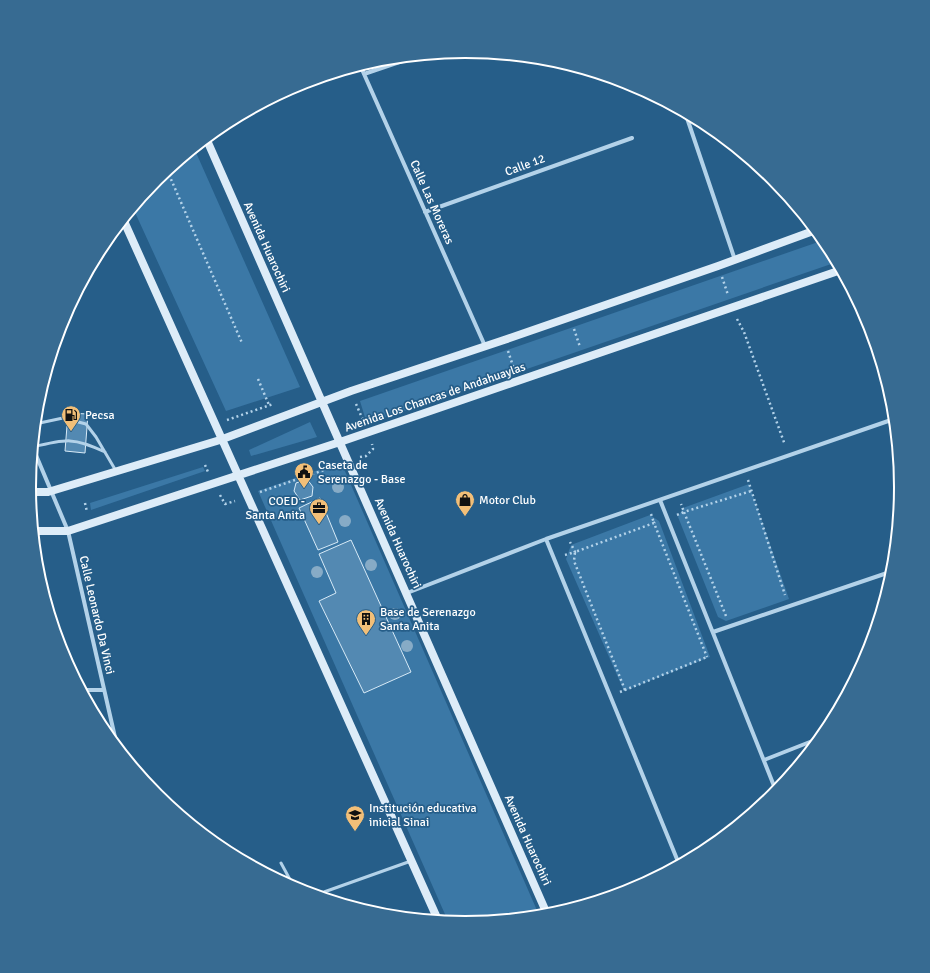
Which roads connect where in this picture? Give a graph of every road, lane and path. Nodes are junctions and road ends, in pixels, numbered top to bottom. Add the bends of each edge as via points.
1 (395, 64) edge
2 (362, 70) edge
3 (364, 74) junction
4 (688, 120) edge
5 (632, 138) dead end
6 (208, 143) edge
7 (170, 176) edge
8 (425, 212) junction
9 (125, 224) edge
10 (810, 232) edge
11 (735, 260) junction
12 (837, 272) edge
13 (721, 275) dead end
14 (729, 300) dead end
15 (732, 308) junction
16 (570, 317) junction
17 (504, 340) junction
18 (242, 343) dead end
19 (485, 347) junction
20 (584, 358) junction
21 (258, 379) dead end
22 (518, 381) junction
23 (322, 402) junction
24 (275, 403) dead end
25 (356, 404) dead end
26 (269, 405) junction
27 (227, 420) dead end
28 (889, 421) edge
29 (41, 423) edge
30 (365, 425) dead end
31 (220, 440) junction
32 (340, 442) junction
33 (371, 442) dead end
34 (38, 446) edge
35 (105, 452) junction
36 (788, 455) junction
37 (366, 456) dead end
38 (37, 457) edge
39 (340, 464) dead end
40 (205, 465) dead end
41 (116, 471) junction
42 (208, 472) dead end
43 (237, 475) junction
44 (51, 491) junction
45 (36, 492) edge
46 (260, 492) dead end
47 (677, 494) junction
48 (220, 495) dead end
49 (660, 500) junction
50 (85, 503) dead end
51 (225, 504) dead end
52 (684, 512) junction
53 (87, 513) dead end
54 (667, 517) junction
55 (39, 531) edge
56 (68, 531) junction
57 (566, 532) junction
58 (546, 539) junction
59 (575, 552) junction
60 (555, 559) junction
61 (885, 574) edge
62 (407, 593) junction
63 (786, 595) dead end
64 (726, 616) dead end
65 (713, 632) junction
66 (87, 690) edge
67 (104, 690) junction
68 (114, 733) edge
69 (809, 742) edge
70 (764, 760) junction
71 (773, 784) edge
72 (677, 859) edge
73 (411, 861) junction
74 (281, 863) dead end
75 (289, 877) edge
76 (324, 892) edge
77 (544, 908) edge
78 (436, 915) edge

1 - 3 street
2 - 3 street, Calle Las Moreras
3 - 8 street, Calle Las Moreras
4 - 11 street
5 - 8 street, Calle 12
6 - 23 main road, Avenida Huarochiri
7 - 18 path
8 - 19 street, Calle Las Moreras
9 - 31 main road
10 - 11 main road
11 - 16 main road
12 - 15 main road, Avenida Los Chancas de Andahuaylas
13 - 14 path
15 - 20 main road, Avenida Los Chancas de Andahuaylas
15 - 36 path via 744,332
16 - 17 main road
16 - 20 path
17 - 19 main road
17 - 22 path
19 - 23 main road
20 - 22 main road, Avenida Los Chancas de Andahuaylas
21 - 26 path
22 - 32 main road, Avenida Los Chancas de Andahuaylas
23 - 31 main road
23 - 32 main road, Avenida Huarochiri
24 - 26 path
25 - 30 path
26 - 27 path
28 - 36 street
29 - 35 lane via 63,418 86,424
31 - 41 main road
31 - 43 main road
32 - 43 main road, Avenida Los Chancas de Andahuaylas
32 - 62 main road, Avenida Huarochiri
33 - 37 path via 373,449
34 - 35 lane via 61,440 78,441
35 - 41 lane
36 - 47 street
38 - 44 street, Calle Leonardo Da Vinci
39 - 46 path
40 - 42 path
41 - 44 main road
43 - 56 main road, Avenida Los Chancas de Andahuaylas
43 - 73 main road
44 - 45 main road
44 - 56 street, Calle Leonardo Da Vinci
47 - 49 street
47 - 52 path
48 - 51 path
49 - 54 street
49 - 57 street
50 - 53 path
52 - 54 path
52 - 63 path via 751,491
52 - 64 path
54 - 65 street
55 - 56 main road, Avenida Los Chancas de Andahuaylas
56 - 67 street, Calle Leonardo Da Vinci
57 - 58 street
57 - 59 path
58 - 60 street
58 - 62 street
59 - 59 path via 654,523 707,658 625,690 574,561
59 - 60 path
60 - 72 street
61 - 65 street
62 - 77 main road, Avenida Huarochiri
65 - 70 street
66 - 67 street
67 - 68 street, Calle Leonardo Da Vinci
69 - 70 street
70 - 71 street
73 - 76 lane
73 - 78 main road
74 - 75 lane

